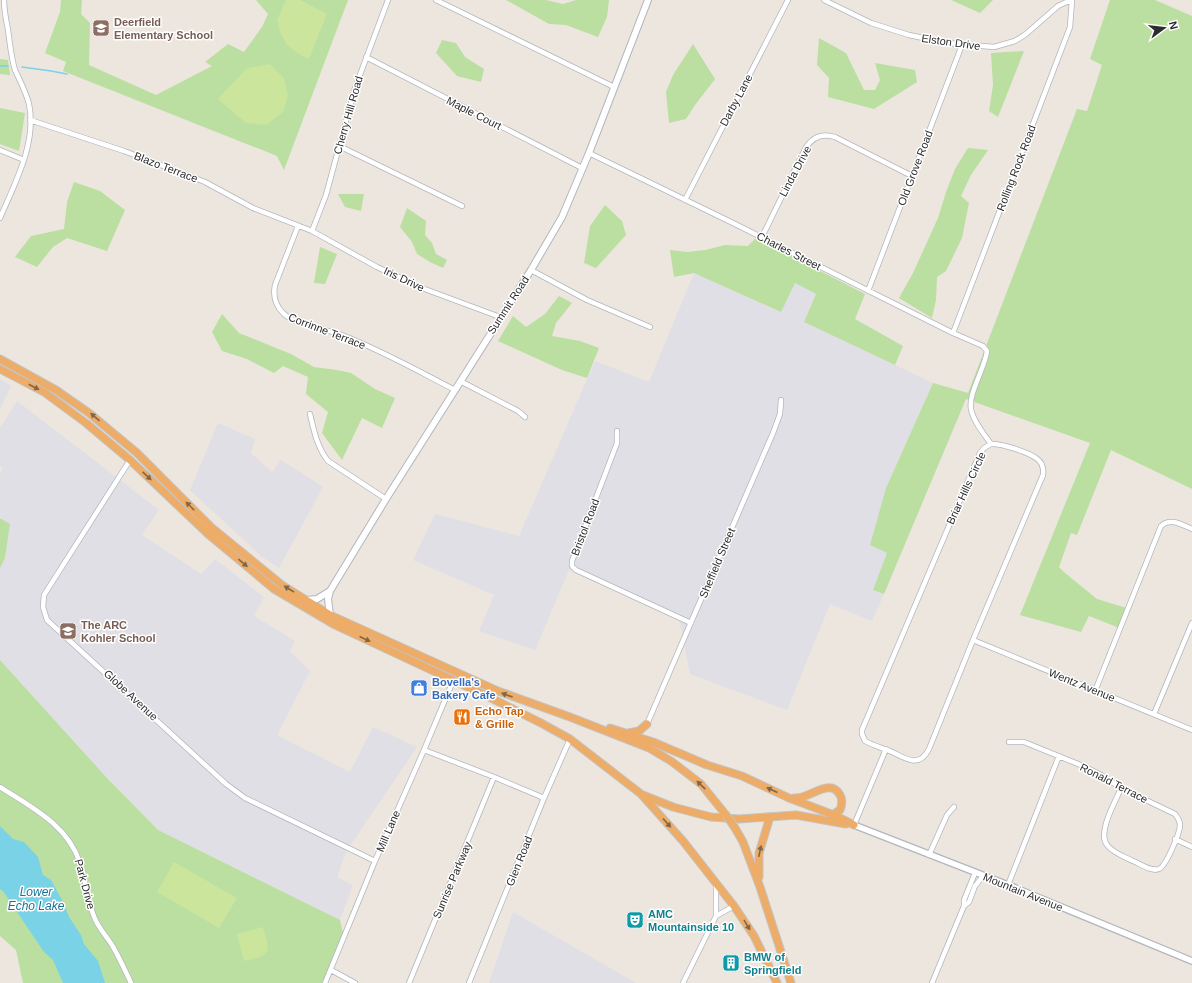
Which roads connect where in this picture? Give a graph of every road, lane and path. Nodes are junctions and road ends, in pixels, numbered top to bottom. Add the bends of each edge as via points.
1 (4, 0) edge
2 (388, 0) edge
3 (436, 0) edge
4 (648, 0) edge
5 (788, 0) edge
6 (824, 0) edge
7 (1071, 0) edge
8 (962, 45) junction
9 (366, 57) junction
10 (614, 87) junction
11 (30, 120) junction
12 (339, 146) junction
13 (0, 150) edge
14 (589, 153) junction
15 (24, 160) junction
16 (582, 168) junction
17 (912, 176) junction
18 (685, 200) junction
19 (462, 206) dead end
20 (0, 217) edge
21 (298, 226) junction
22 (312, 231) junction
23 (762, 237) junction
24 (531, 270) junction
25 (868, 291) junction
26 (500, 317) junction
27 (650, 328) dead end
28 (953, 334) junction
29 (0, 359) edge
30 (0, 369) edge
31 (460, 381) junction
32 (455, 390) junction
33 (781, 400) dead end
34 (310, 414) dead end
35 (525, 417) dead end
36 (617, 431) dead end
37 (991, 444) junction
38 (130, 460) junction
39 (386, 499) junction
40 (1192, 529) edge
41 (330, 591) junction
42 (306, 600) junction
43 (330, 615) junction
44 (691, 623) junction
45 (1192, 623) edge
46 (973, 640) junction
47 (453, 681) junction
48 (1095, 691) junction
49 (1154, 714) junction
50 (570, 717) junction
51 (647, 724) junction
52 (1192, 730) edge
53 (628, 734) junction
54 (570, 739) junction
55 (653, 742) junction
56 (1009, 742) dead end
57 (886, 749) junction
58 (424, 750) junction
59 (1059, 756) junction
60 (494, 777) junction
61 (0, 787) edge
62 (1121, 788) junction
63 (641, 794) junction
64 (544, 798) junction
65 (789, 798) junction
66 (954, 807) dead end
67 (796, 815) junction
68 (834, 815) junction
69 (770, 817) junction
70 (854, 825) junction
71 (1175, 839) junction
72 (1192, 847) edge
73 (929, 855) junction
74 (375, 861) junction
75 (976, 873) junction
76 (983, 876) junction
77 (716, 881) junction
78 (1008, 885) junction
79 (760, 887) junction
80 (734, 906) junction
81 (964, 906) junction
82 (716, 916) junction
83 (1192, 961) edge
84 (331, 970) junction
85 (131, 983) edge
86 (325, 983) edge
87 (355, 983) edge
88 (409, 983) edge
89 (469, 983) edge
90 (684, 983) edge
91 (777, 983) edge
92 (790, 983) edge
93 (932, 983) edge

1 - 11 street via 12,57 29,105
2 - 9 street, Cherry Hill Road
3 - 10 street
4 - 10 main road, Summit Road
5 - 18 street, Darby Lane
6 - 8 street, Elston Drive via 871,23 908,35
7 - 8 street, Elston Drive via 1058,6 1015,42 994,47
7 - 28 street, Rolling Rock Road via 1070,27
8 - 17 street, Old Grove Road
9 - 12 street, Cherry Hill Road
9 - 16 street, Maple Court
10 - 14 main road, Summit Road
11 - 15 street
11 - 21 street, Blazo Terrace via 124,151 205,182 253,208
12 - 19 street
12 - 22 street, Cherry Hill Road via 326,196
13 - 15 street
14 - 16 main road, Summit Road
14 - 18 street, Charles Street
15 - 20 street
16 - 24 main road, Summit Road via 562,217
17 - 23 street, Linda Drive via 835,137 825,135 815,138 807,144
17 - 25 street, Old Grove Road
18 - 23 street, Charles Street
21 - 22 street, Blazo Terrace
21 - 32 street, Corrinne Terrace via 274,291 282,313 293,320 342,335
22 - 26 street, Iris Drive via 377,267 422,288
23 - 25 street, Charles Street
24 - 26 main road, Summit Road
24 - 27 street via 587,300
25 - 28 street, Charles Street
26 - 31 main road, Summit Road
28 - 37 street, Charles Street via 983,346 987,351 970,408
42 -> 29 highway via 282,585 212,528 137,453 89,413 56,390
30 -> 38 highway via 44,392
31 - 32 main road, Summit Road
31 - 35 street
32 - 39 main road, Summit Road
33 - 44 street, Sheffield Street via 780,414 773,434
34 - 39 street via 318,446 328,461
36 - 44 street, Bristol Road via 617,443 572,566
37 - 46 street, Briar Hills Circle via 1002,445 1036,458 1042,464 1043,474
37 - 57 street, Briar Hills Circle via 980,453 863,726 862,734 866,741
38 -> 47 highway via 208,534 274,589 335,625
38 - 74 street, Globe Avenue via 44,595 43,608 47,620 226,784 245,798
39 - 41 main road, Summit Road
40 - 48 street via 1174,522 1167,522 1161,526
41 - 42 main road via 317,599
41 - 43 main road, Summit Road
42 - 43 highway
50 -> 43 highway via 498,692
44 - 51 street, Sheffield Street
45 - 49 street
46 - 48 street, Wentz Avenue
46 - 57 street, Briar Hills Circle via 926,754 914,761
47 - 54 highway
47 - 58 street, Mill Lane
48 - 49 street, Wentz Avenue
49 - 52 street, Wentz Avenue
50 - 53 highway
79 -> 50 highway, bridge via 735,828 701,784 672,761 649,748
51 - 53 highway
51 - 55 highway via 648,735
53 - 55 highway
54 - 63 highway
54 - 64 street, Glen Road
65 -> 55 highway via 742,776
56 - 59 street, Ronald Terrace via 1024,742
57 - 70 street
58 - 60 street
58 - 74 street, Mill Lane
59 - 62 street, Ronald Terrace via 1101,775
59 - 78 street
60 - 64 street
60 - 88 street, Sunrise Parkway
61 - 85 street, Park Drive via 49,819 71,842 81,865 96,922 117,953
62 - 71 street, Ronald Terrace via 1175,814 1180,825
62 - 71 street via 1104,831 1104,840 1111,849 1155,870 1165,864
63 - 69 highway via 673,807 711,817
63 -> 77 highway
64 - 89 street, Glen Road
65 - 68 highway
65 - 68 highway via 805,798 825,788 833,788 840,794 842,804
66 - 73 street via 947,815
67 - 68 highway
67 - 69 highway
67 - 70 highway
68 - 70 highway
79 -> 69 highway via 759,857
70 - 73 street, Mountain Avenue
71 - 72 street
73 - 75 street, Mountain Avenue
74 - 84 street, Mill Lane
75 - 76 street, Mountain Avenue
75 - 81 street via 964,900
76 - 78 street, Mountain Avenue
76 - 81 street via 975,886 969,902
77 - 80 highway
77 - 82 street
78 - 83 street, Mountain Avenue
79 - 92 highway
80 - 82 street
80 -> 91 highway via 754,936
81 - 93 street
82 - 90 street
84 - 86 street, Mill Lane
84 - 87 street

